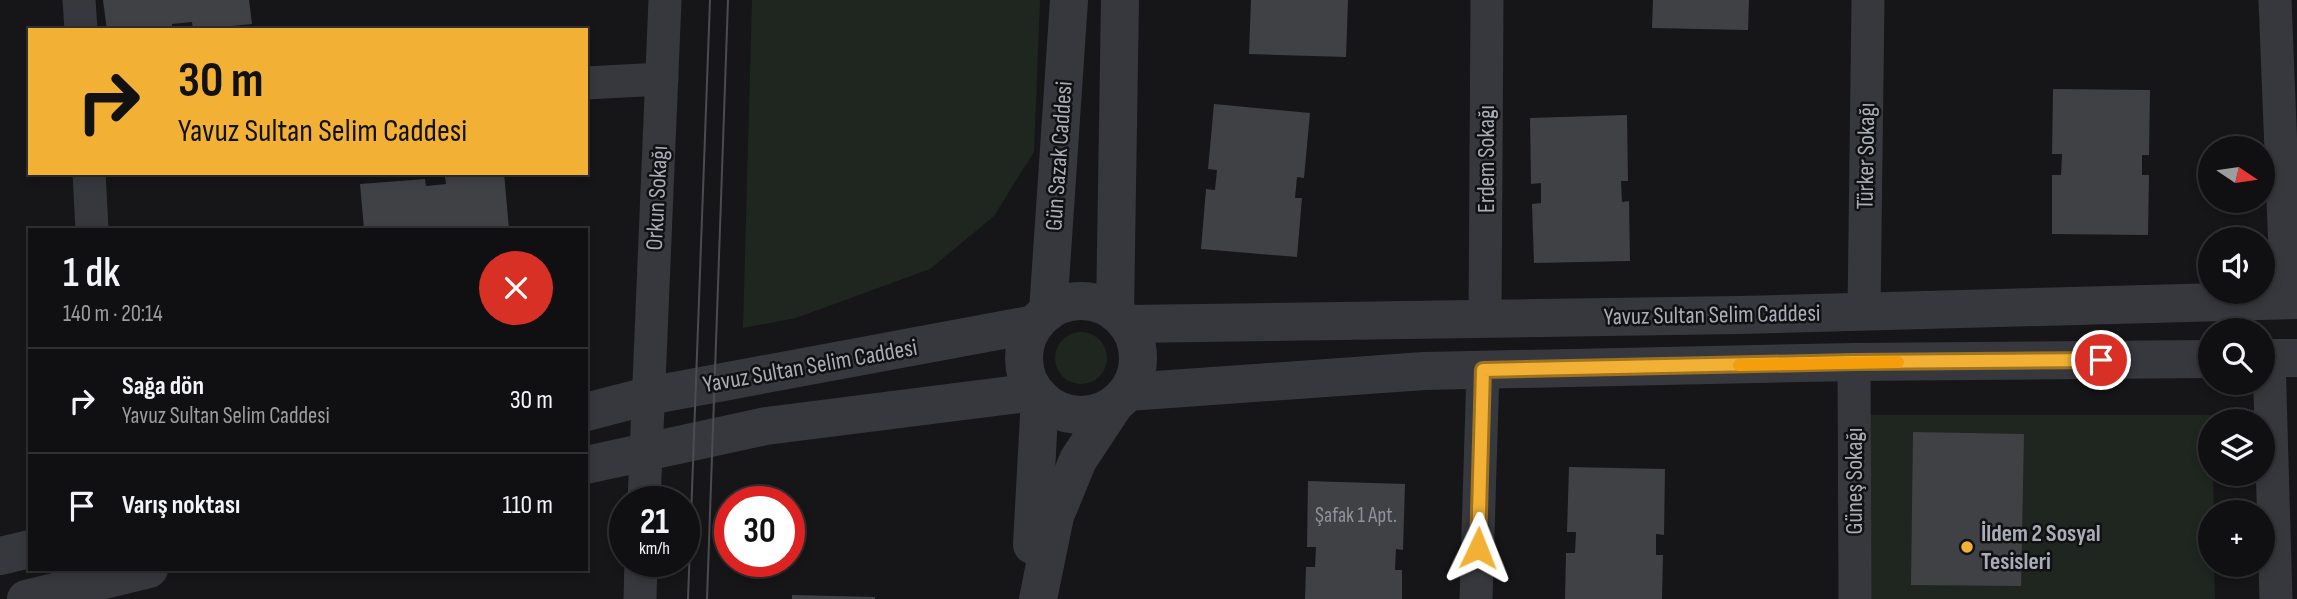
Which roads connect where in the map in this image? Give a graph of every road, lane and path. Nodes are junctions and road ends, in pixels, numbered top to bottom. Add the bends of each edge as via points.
1 (79, 0) edge
2 (665, 0) edge
3 (1069, 0) edge
4 (1119, 0) edge
5 (1487, 0) edge
6 (1868, 0) edge
7 (2275, 0) edge
8 (81, 28) edge
9 (662, 79) junction
10 (588, 83) edge
11 (89, 175) edge
12 (92, 228) edge
13 (2292, 301) edge
14 (1864, 311) junction
15 (1041, 318) junction
16 (1121, 318) junction
17 (1485, 319) junction
18 (2276, 358) edge
19 (2198, 359) edge
20 (1854, 362) junction
21 (1483, 370) junction
22 (1037, 394) junction
23 (648, 396) junction
24 (1121, 398) junction
25 (588, 411) edge
26 (645, 452) junction
27 (588, 465) edge
28 (644, 486) edge
29 (28, 549) edge
30 (0, 556) edge
31 (141, 571) edge
32 (641, 577) edge
33 (26, 599) edge
34 (640, 599) edge
35 (1030, 599) edge
36 (1038, 599) edge
37 (1476, 599) edge
38 (1855, 599) edge
39 (2276, 599) edge

1 - 8 street
2 - 9 street, Orkun Sokağı
3 - 15 street, Gün Sazak Caddesi
4 - 16 street
5 - 17 street, Erdem Sokağı
6 - 14 street, Türker Sokağı
7 - 13 street
9 - 10 street
9 - 23 street, Orkun Sokağı
11 - 12 street
13 - 14 street, Yavuz Sultan Selim Caddesi
14 - 17 street, Yavuz Sultan Selim Caddesi
15 - 16 street via 1063,303 1081,300 1099,304
15 - 22 street via 1027,341 1024,358
15 - 23 street, Yavuz Sultan Selim Caddesi
16 - 17 street, Yavuz Sultan Selim Caddesi
16 - 24 street via 1135,340 1138,358 1136,376
18 - 39 street
19 - 20 street, Yavuz Sultan Selim Caddesi
20 - 21 street, Yavuz Sultan Selim Caddesi
20 - 38 street, Güneş Sokağı
21 - 24 street, Yavuz Sultan Selim Caddesi
21 - 37 street
22 - 24 street via 1063,413 1081,415 1099,413
22 - 26 street via 766,426
22 - 35 street
23 - 25 street, Yavuz Sultan Selim Caddesi
23 - 26 street, Orkun Sokağı
24 - 36 street via 1078,460 1055,516
26 - 27 street
26 - 28 street, Orkun Sokağı
29 - 30 street
31 - 33 street
32 - 34 street

